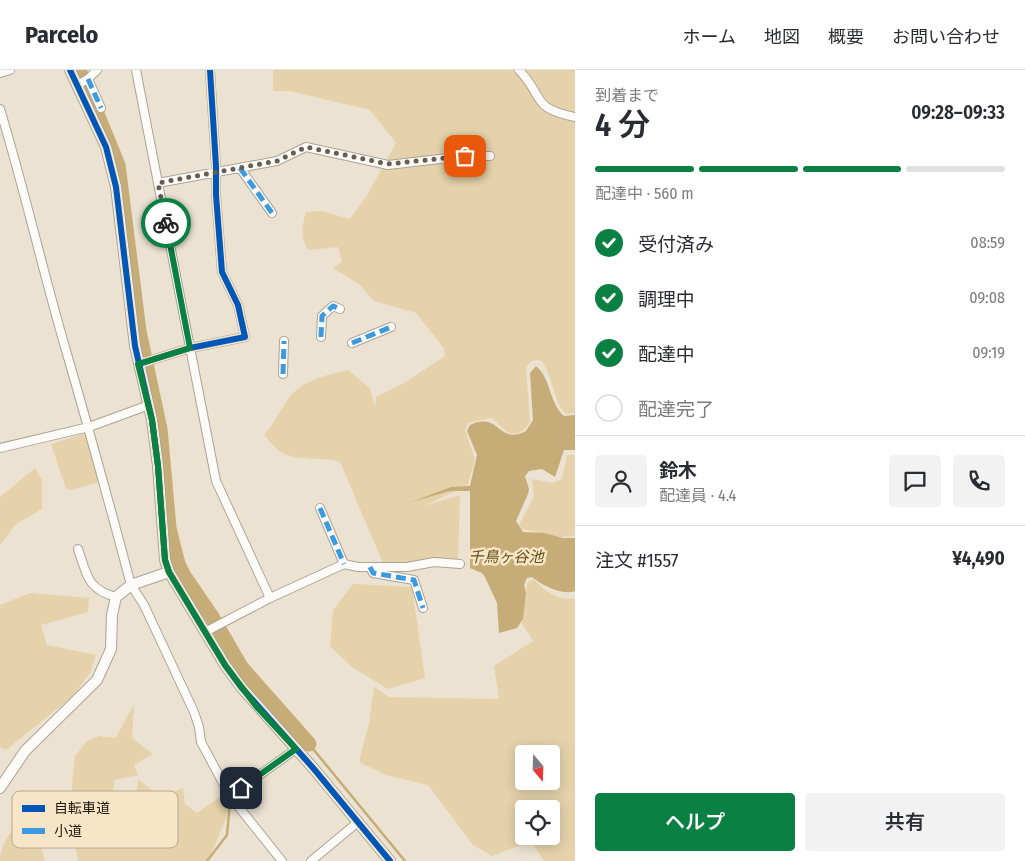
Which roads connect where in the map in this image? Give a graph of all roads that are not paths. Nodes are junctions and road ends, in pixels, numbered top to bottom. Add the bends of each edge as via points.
1 (10, 70) edge
2 (70, 70) edge
3 (97, 70) edge
4 (136, 70) edge
5 (210, 70) edge
6 (519, 70) edge
7 (0, 73) edge
8 (88, 80) junction
9 (77, 85) junction
10 (101, 108) dead end
11 (0, 110) edge
12 (575, 117) edge
13 (490, 156) dead end
14 (240, 168) junction
15 (216, 171) junction
16 (158, 183) junction
17 (272, 213) dead end
18 (340, 309) dead end
19 (391, 327) dead end
20 (321, 337) dead end
21 (284, 342) dead end
22 (352, 343) dead end
23 (190, 348) junction
24 (138, 364) junction
25 (283, 374) dead end
26 (149, 405) junction
27 (89, 426) junction
28 (0, 448) edge
29 (320, 508) dead end
30 (78, 549) dead end
31 (344, 564) junction
32 (460, 564) dead end
33 (370, 567) junction
34 (169, 572) junction
35 (131, 585) junction
36 (116, 597) junction
37 (270, 598) junction
38 (423, 608) dead end
39 (205, 632) junction
40 (296, 749) junction
41 (0, 788) edge
42 (230, 796) junction
43 (358, 822) junction
44 (282, 861) edge
45 (311, 861) edge
46 (390, 861) edge

1 - 7 street
2 - 9 street
3 - 8 street
4 - 16 street
5 - 15 street
6 - 12 street via 544,106
8 - 9 street
8 - 10 street
9 - 24 street via 106,147 112,168
11 - 27 street
13 - 14 street via 388,164 312,147 300,149 277,161
14 - 15 street
14 - 17 street
15 - 16 street
15 - 23 street via 222,272 238,305 246,337
16 - 23 street
18 - 20 street via 333,306 322,316
19 - 22 street
21 - 25 street
23 - 24 street
23 - 37 street via 216,482
24 - 26 street
26 - 27 street
26 - 34 street via 158,466 165,560
27 - 28 street
27 - 35 street
29 - 31 street
30 - 36 street via 89,581 102,593
31 - 33 street
31 - 37 street
32 - 33 street via 434,562 407,567
33 - 38 street via 373,573 414,580
34 - 35 street
34 - 39 street
35 - 36 street
35 - 42 street via 144,605 194,712 201,742
36 - 41 street via 111,649 97,680 25,751
37 - 39 street
39 - 40 street via 241,687
40 - 42 street
40 - 43 street
42 - 44 street
43 - 45 street
43 - 46 street

